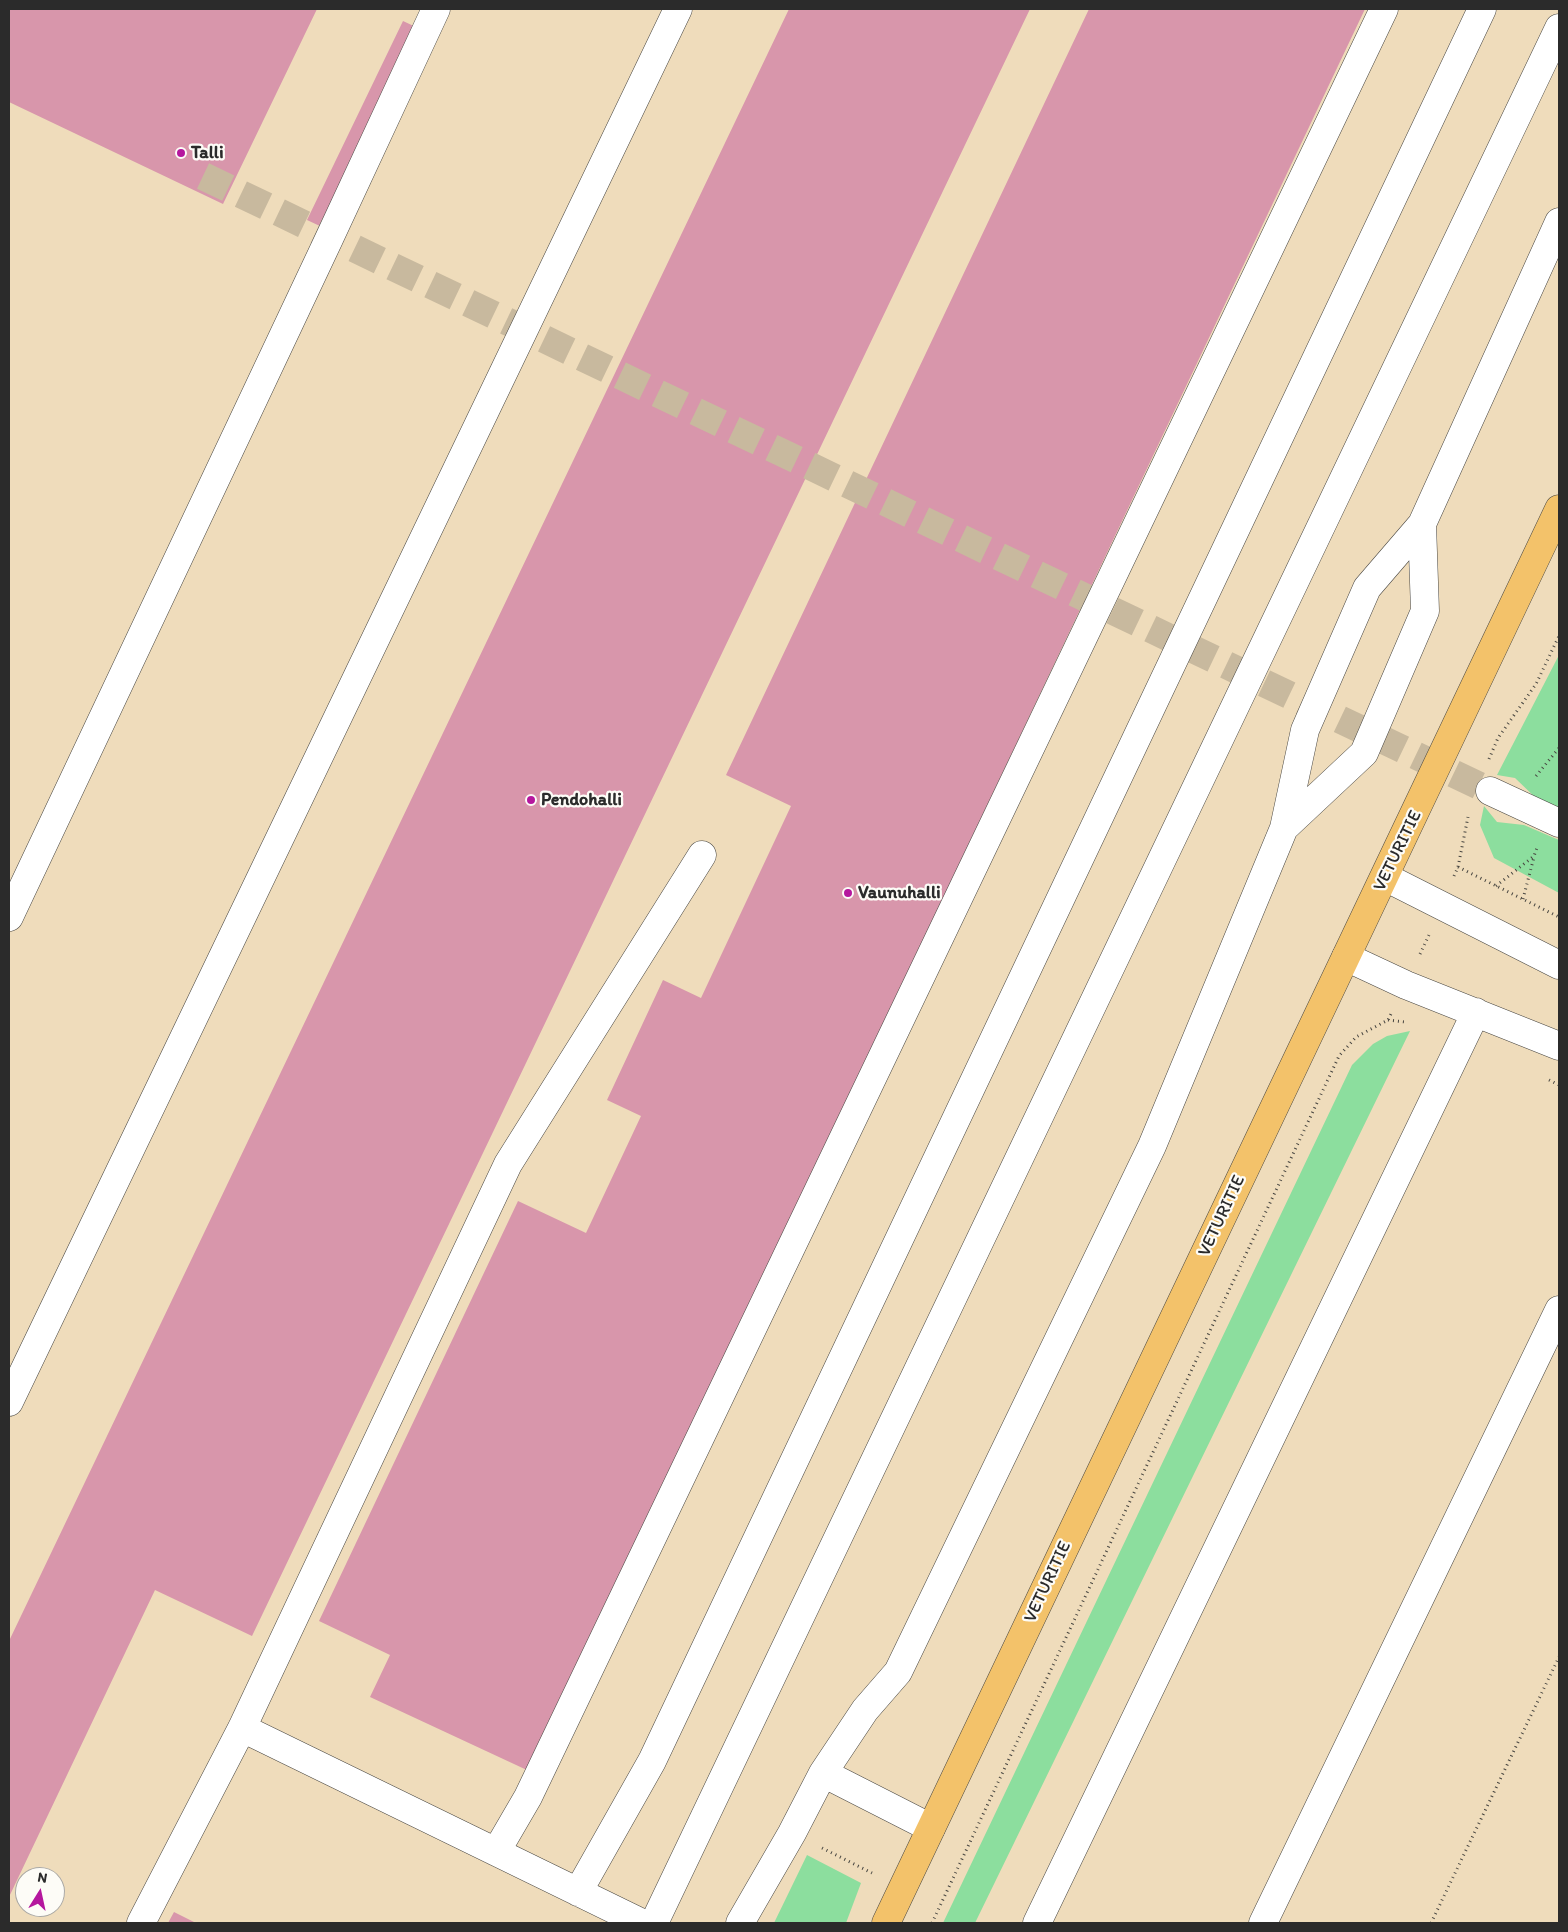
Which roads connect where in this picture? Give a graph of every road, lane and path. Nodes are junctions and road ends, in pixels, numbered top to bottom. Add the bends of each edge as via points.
1 (436, 9) edge
2 (678, 9) edge
3 (1384, 9) edge
4 (1482, 9) edge
5 (1559, 28) edge
6 (1559, 222) edge
7 (1559, 509) edge
8 (1422, 524) junction
9 (1559, 636) edge
10 (1487, 763) dead end
11 (1490, 791) tunnel mouth
12 (1469, 813) dead end
13 (1553, 820) edge
14 (1284, 828) junction
15 (702, 855) dead end
16 (1534, 856) junction
17 (1458, 867) junction
18 (1385, 877) junction
19 (1496, 886) junction
20 (1523, 899) junction
21 (1442, 908) junction
22 (9, 917) edge
23 (1559, 917) edge
24 (1346, 957) junction
25 (1559, 966) edge
26 (1406, 985) junction
27 (1476, 1012) junction
28 (1559, 1046) edge
29 (1559, 1310) edge
30 (9, 1402) edge
31 (1559, 1657) edge
32 (242, 1728) junction
33 (823, 1773) junction
34 (931, 1828) junction
35 (792, 1832) junction
36 (496, 1852) junction
37 (902, 1888) junction
38 (578, 1892) junction
39 (940, 1906) junction
40 (141, 1923) edge
41 (642, 1923) edge
42 (654, 1923) edge
43 (740, 1923) edge
44 (886, 1923) edge
45 (932, 1923) edge
46 (1037, 1923) edge
47 (1263, 1923) edge
48 (1430, 1923) edge

1 - 22 lane
2 - 30 lane
3 - 36 lane via 528,1797
4 - 38 lane via 652,1761
5 - 42 lane
6 - 8 lane
7 - 18 main road, VETURITIE
8 - 14 lane via 1367,588 1305,730
8 - 14 lane via 1425,611 1364,753
9 - 10 path via 1536,684 1498,738
11 - 13 lane
12 - 17 path
13 - 16 path
14 - 33 lane via 1152,1146 898,1672 865,1710
15 - 32 lane via 508,1164
16 - 19 path
16 - 20 path
17 - 19 path
17 - 21 path
18 - 21 lane
18 - 24 main road, VETURITIE
19 - 20 path
20 - 23 path
21 - 25 lane
21 - 26 path
24 - 26 lane
24 - 34 main road, VETURITIE
26 - 27 lane
26 - 39 path via 1388,1020 1356,1037 1339,1056
27 - 28 lane
27 - 46 lane
29 - 47 lane
31 - 48 path
32 - 36 lane
32 - 40 lane
33 - 34 lane
33 - 35 lane
34 - 37 main road, VETURITIE
35 - 37 path
35 - 43 lane
36 - 38 lane
37 - 39 path
37 - 44 main road, VETURITIE
38 - 41 lane
39 - 45 path

